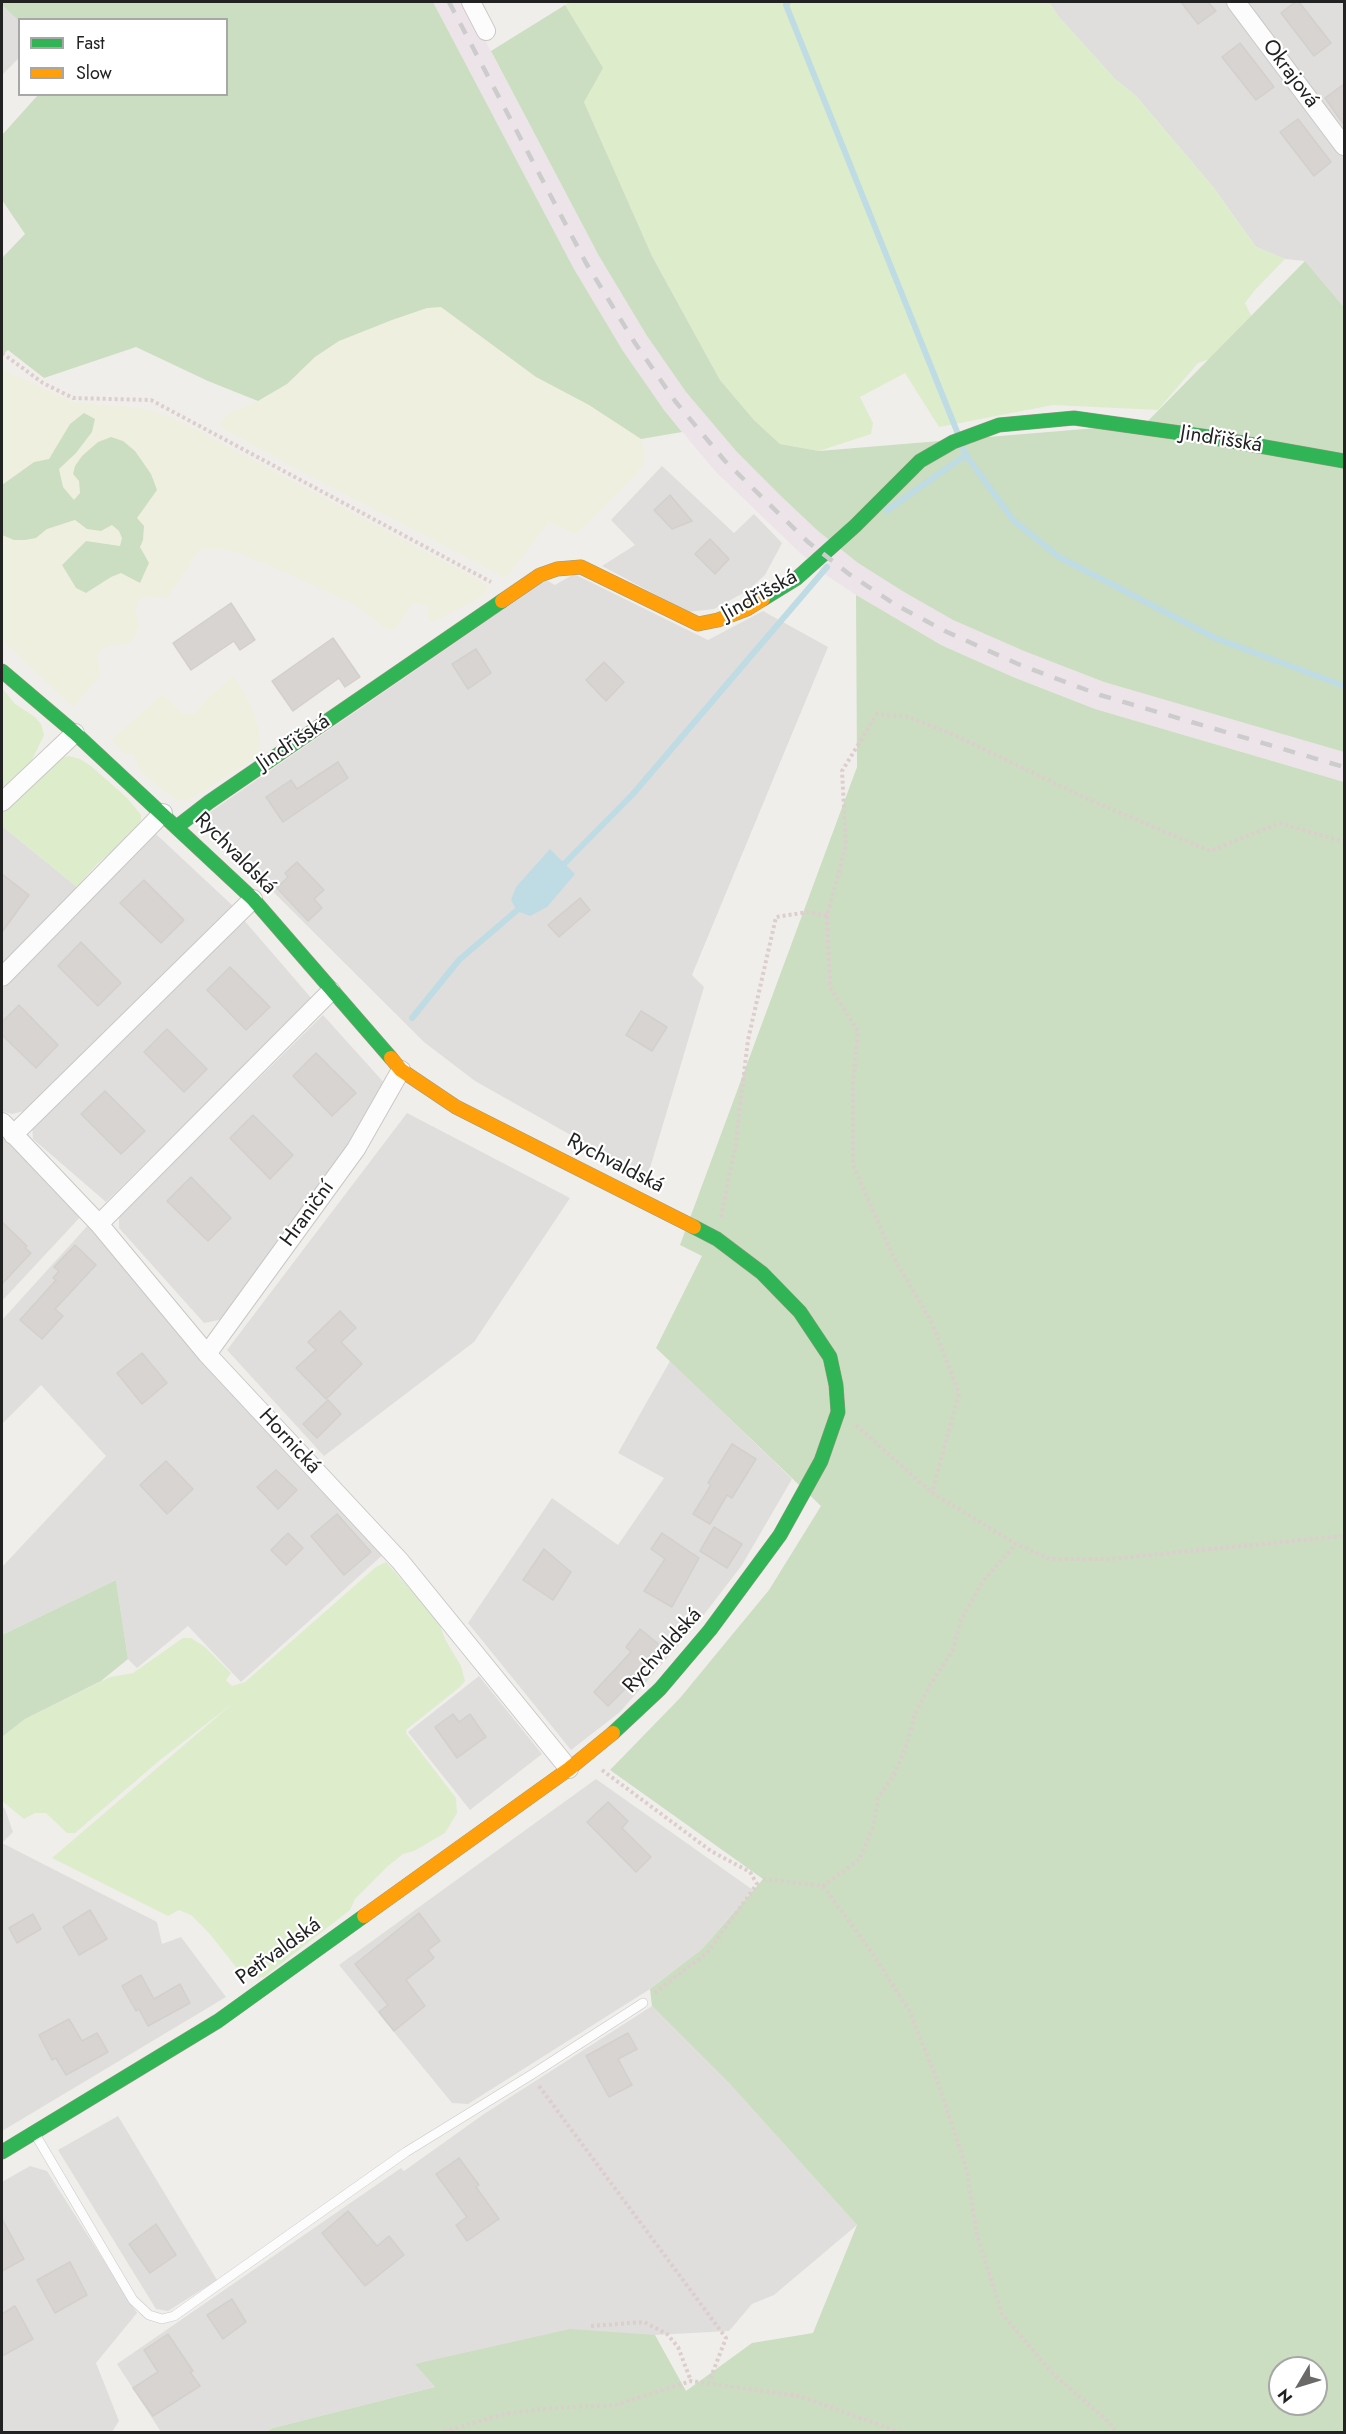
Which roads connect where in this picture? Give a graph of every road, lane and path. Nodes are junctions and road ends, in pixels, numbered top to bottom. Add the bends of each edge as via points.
1 (471, 2) edge
2 (1236, 2) edge
3 (486, 31) dead end
4 (1344, 146) edge
5 (2, 353) edge
6 (1344, 462) edge
7 (515, 591) junction
8 (2, 671) edge
9 (75, 733) junction
10 (2, 801) edge
11 (163, 813) junction
12 (178, 826) junction
13 (1344, 842) edge
14 (253, 899) junction
15 (827, 916) junction
16 (2, 977) edge
17 (331, 991) junction
18 (401, 1070) junction
19 (7, 1129) edge
20 (99, 1224) junction
21 (717, 1239) junction
22 (207, 1354) junction
23 (838, 1412) junction
24 (932, 1493) junction
25 (1344, 1536) edge
26 (1016, 1544) junction
27 (569, 1768) junction
28 (619, 1782) dead end
29 (763, 1879) dead end
30 (823, 1886) junction
31 (643, 2003) joint
32 (531, 2075) junction
33 (34, 2132) junction
34 (2, 2152) edge
35 (591, 2326) dead end
36 (691, 2381) junction
37 (709, 2382) junction
38 (444, 2433) edge
39 (899, 2433) edge
40 (1116, 2433) edge

1 - 3 street
2 - 4 street, Okrajová
5 - 7 path via 43,383 73,398 151,400
6 - 7 street, Jindřišská via 1074,418 999,425 953,442 920,461 797,578 747,609 718,620 698,624 581,567 540,575
7 - 12 street, Jindřišská
8 - 9 street, Rychvaldská
9 - 10 street
9 - 11 street, Rychvaldská
11 - 12 street, Rychvaldská
11 - 16 street
12 - 14 street, Rychvaldská
13 - 15 path via 1280,823 1210,851 1090,800 952,734 908,717 877,714 842,771 846,845
14 - 17 street, Rychvaldská
14 - 19 street
15 - 21 path via 808,912 776,917 748,1040 735,1148
15 - 24 path via 830,987 858,1031 853,1084 853,1165 894,1257 932,1323 959,1393
17 - 18 street, Rychvaldská
17 - 20 street
18 - 21 street, Rychvaldská via 456,1107
18 - 22 street, Hraniční via 356,1149
19 - 20 street, Hornická
20 - 22 street, Hornická
21 - 23 street, Rychvaldská via 762,1273 800,1312 830,1356
22 - 27 street, Hornická via 400,1560
23 - 24 path via 865,1431
23 - 27 street, Rychvaldská via 811,1480 780,1535 732,1604 660,1689
24 - 26 path
25 - 26 path via 1110,1559 1050,1559
26 - 30 path via 983,1581 961,1620 953,1650 915,1714 894,1775 878,1798 873,1828 859,1860
27 - 33 street, Petřvaldská via 218,2021
28 - 31 path via 711,1851 750,1872 757,1884 706,1953
29 - 30 path
30 - 40 path via 909,2010 966,2167 977,2235 1002,2314 1054,2375 1109,2422
31 - 32 lane
32 - 33 lane via 406,2152 174,2316 162,2319 148,2315 133,2300
32 - 37 path via 726,2338
33 - 34 street, Petřvaldská
35 - 36 path via 644,2322 667,2334 678,2347
36 - 37 path
36 - 38 path via 616,2405 504,2414
37 - 39 path via 799,2396

